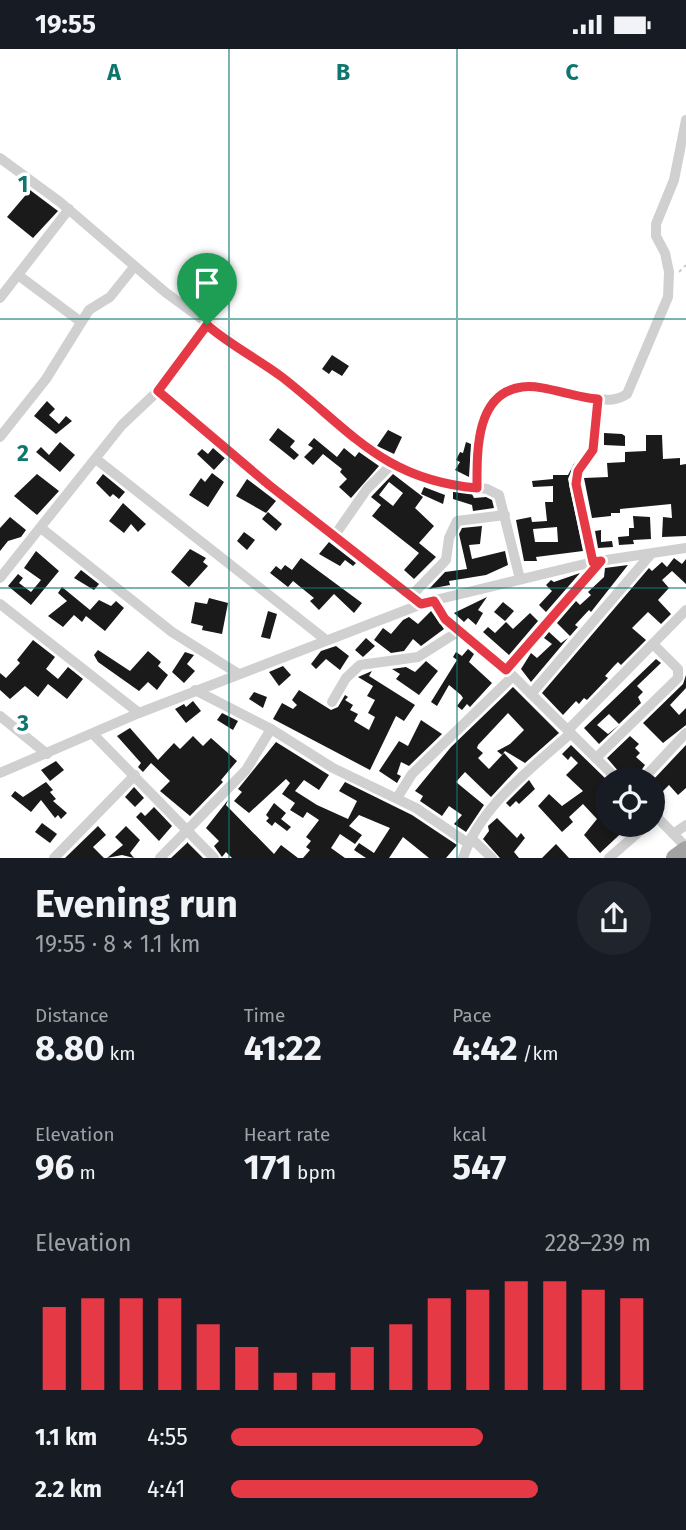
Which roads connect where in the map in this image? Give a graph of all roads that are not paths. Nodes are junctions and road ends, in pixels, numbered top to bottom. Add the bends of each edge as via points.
1 (686, 120) edge
2 (0, 157) edge
3 (69, 209) junction
4 (134, 267) junction
5 (19, 275) junction
6 (0, 297) edge
7 (82, 322) junction
8 (207, 325) junction
9 (158, 391) junction
10 (598, 399) junction
11 (0, 437) edge
12 (96, 459) junction
13 (391, 465) junction
14 (477, 488) junction
15 (505, 515) junction
16 (41, 528) junction
17 (335, 535) junction
18 (686, 548) edge
19 (650, 554) junction
20 (597, 561) junction
21 (0, 578) edge
22 (520, 579) junction
23 (411, 596) junction
24 (434, 601) junction
25 (0, 604) edge
26 (421, 604) junction
27 (686, 610) edge
28 (459, 631) junction
29 (326, 640) junction
30 (654, 645) junction
31 (237, 673) junction
32 (509, 673) junction
33 (195, 690) junction
34 (531, 694) junction
35 (332, 702) dead end
36 (139, 713) junction
37 (0, 716) edge
38 (271, 729) junction
39 (569, 732) junction
40 (686, 733) edge
41 (93, 734) junction
42 (47, 754) junction
43 (596, 758) junction
44 (605, 767) edge
45 (654, 767) edge
46 (0, 773) edge
47 (135, 775) junction
48 (397, 798) junction
49 (686, 825) edge
50 (665, 828) edge
51 (189, 829) junction
52 (673, 834) junction
53 (632, 837) edge
54 (470, 841) junction
55 (686, 849) edge
56 (54, 858) edge
57 (160, 858) edge
58 (214, 858) edge
59 (463, 858) edge
60 (492, 858) edge
61 (609, 858) edge
62 (675, 858) edge

1 - 10 street via 674,180 656,224 669,272 668,297 627,394 616,400
2 - 3 street
3 - 4 street
3 - 5 street
4 - 7 street via 122,285 89,310
4 - 8 street
5 - 6 street
5 - 7 street
7 - 11 street
8 - 9 street
8 - 13 street
9 - 12 street via 122,425
9 - 17 street
10 - 14 street via 523,387 500,398 489,408 482,425
10 - 20 street via 593,450 576,477
12 - 16 street
12 - 29 street
13 - 14 street via 421,477
13 - 17 street via 367,489
14 - 15 street via 499,495
15 - 22 street
15 - 23 street via 457,521 446,560
16 - 21 street
16 - 31 street via 172,632
17 - 23 street
18 - 19 street
19 - 20 street
19 - 34 street
20 - 22 street
20 - 32 street
22 - 24 street
23 - 26 street
24 - 26 street
24 - 28 street
25 - 36 street
26 - 29 street
27 - 30 street
28 - 32 street
28 - 35 street via 418,657 360,664
29 - 31 street
30 - 39 street
30 - 43 street via 678,669 678,678
31 - 33 street
32 - 34 street
32 - 48 street via 412,774
33 - 36 street
33 - 38 street
34 - 39 street
36 - 41 street
37 - 42 street
38 - 48 street via 333,768
38 - 51 street via 246,770
39 - 43 street
39 - 54 street via 490,811
40 - 45 street
41 - 42 street
41 - 47 street
42 - 46 street
43 - 44 street
47 - 51 street
47 - 56 street
48 - 54 street
49 - 52 street
50 - 52 street
51 - 57 street
51 - 58 street
52 - 55 street
53 - 61 street
54 - 59 street
54 - 60 street
55 - 62 highway

